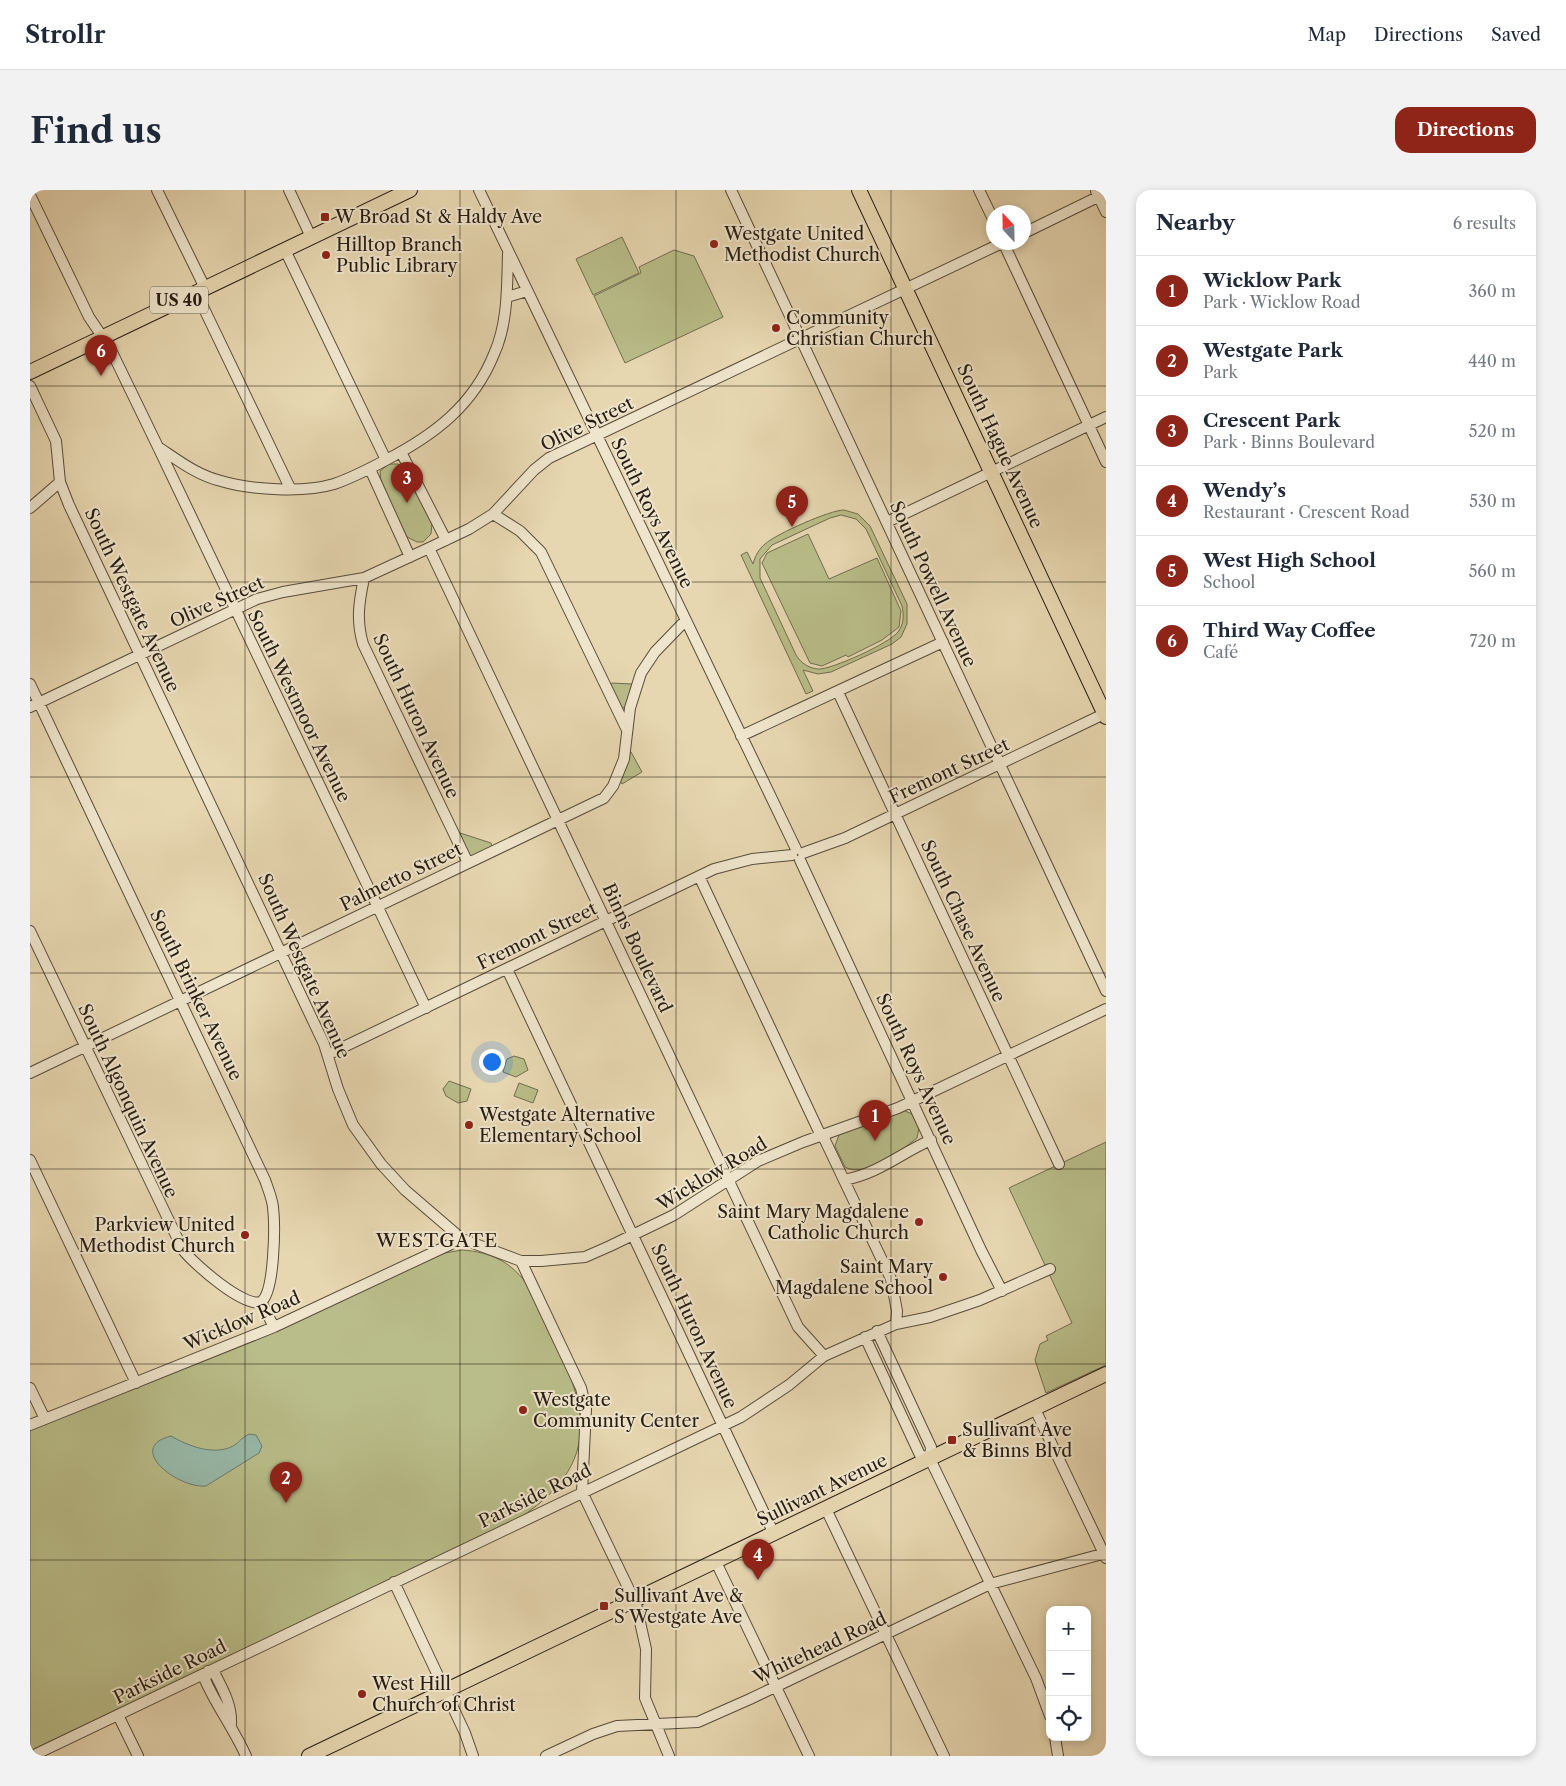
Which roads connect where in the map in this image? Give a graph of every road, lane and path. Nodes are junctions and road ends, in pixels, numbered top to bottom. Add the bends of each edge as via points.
1 (157, 190) edge
2 (289, 190) edge
3 (410, 190) edge
4 (479, 190) edge
5 (731, 190) edge
6 (859, 190) edge
7 (979, 190) edge
8 (1100, 193) edge
9 (30, 195) edge
10 (986, 205) edge
11 (1106, 212) edge
12 (1031, 229) edge
13 (311, 237) junction
14 (285, 250) junction
15 (987, 250) edge
16 (1008, 250) edge
17 (508, 252) junction
18 (905, 288) junction
19 (201, 290) junction
20 (527, 291) junction
21 (506, 297) junction
22 (102, 338) junction
23 (800, 339) junction
24 (30, 372) edge
25 (30, 386) edge
26 (1106, 417) edge
27 (1089, 425) junction
28 (597, 435) junction
29 (158, 447) junction
30 (402, 452) junction
31 (386, 460) junction
32 (1106, 462) edge
33 (190, 469) junction
34 (370, 469) junction
35 (991, 472) junction
36 (172, 477) junction
37 (60, 482) junction
38 (290, 488) junction
39 (30, 508) edge
40 (493, 514) junction
41 (887, 522) junction
42 (446, 540) junction
43 (429, 548) junction
44 (410, 557) junction
45 (364, 578) junction
46 (235, 609) junction
47 (686, 620) junction
48 (943, 642) junction
49 (140, 655) junction
50 (30, 684) edge
51 (838, 692) junction
52 (35, 706) edge
53 (1105, 715) edge
54 (627, 731) junction
55 (741, 736) junction
56 (1000, 764) junction
57 (895, 814) junction
58 (558, 820) junction
59 (798, 854) junction
60 (468, 863) junction
61 (699, 876) junction
62 (378, 906) junction
63 (607, 921) junction
64 (30, 931) edge
65 (281, 953) junction
66 (508, 969) junction
67 (1106, 991) edge
68 (180, 1001) junction
69 (426, 1008) junction
70 (1106, 1009) edge
71 (85, 1047) junction
72 (329, 1054) junction
73 (1008, 1056) junction
74 (30, 1073) edge
75 (914, 1101) junction
76 (822, 1136) junction
77 (931, 1140) junction
78 (30, 1160) edge
79 (1059, 1164) dead end
80 (729, 1179) junction
81 (844, 1180) junction
82 (634, 1236) junction
83 (462, 1239) junction
84 (521, 1261) junction
85 (1050, 1269) dead end
86 (1002, 1291) junction
87 (261, 1302) junction
88 (896, 1324) junction
89 (274, 1327) junction
90 (877, 1331) junction
91 (865, 1337) junction
92 (824, 1356) junction
93 (1106, 1374) edge
94 (136, 1383) junction
95 (30, 1388) edge
96 (1035, 1409) junction
97 (45, 1419) junction
98 (30, 1425) edge
99 (723, 1425) junction
100 (930, 1459) junction
101 (582, 1492) junction
102 (826, 1509) junction
103 (774, 1534) junction
104 (1105, 1555) edge
105 (716, 1562) junction
106 (394, 1582) junction
107 (990, 1584) junction
108 (635, 1600) junction
109 (886, 1634) junction
110 (208, 1671) junction
111 (776, 1687) junction
112 (445, 1691) junction
113 (1046, 1705) edge
114 (118, 1715) junction
115 (654, 1724) junction
116 (1056, 1741) edge
117 (32, 1756) edge
118 (138, 1756) edge
119 (246, 1756) edge
120 (309, 1756) edge
121 (474, 1756) edge
122 (546, 1756) edge
123 (669, 1756) edge
124 (809, 1756) edge
125 (944, 1756) edge
126 (1058, 1756) edge

1 - 19 street
2 - 13 street
3 - 13 main road, US 40
4 - 17 street, South Roys Avenue
5 - 23 street, South Powell Avenue
6 - 18 main road, South Hague Avenue
7 - 10 street
8 - 11 street
8 - 12 street
9 - 22 street, South Westmoor Avenue
13 - 14 main road, US 40
14 - 19 main road, US 40
14 - 31 street
15 - 18 street, Olive Street
16 - 27 street
17 - 20 street, South Roys Avenue
17 - 21 street
18 - 23 street, Olive Street
18 - 35 main road, South Hague Avenue
19 - 22 main road, US 40
19 - 38 street
20 - 21 street
20 - 28 street, South Roys Avenue
21 - 30 street via 506,311 495,353 476,388 450,420
22 - 24 main road, US 40
22 - 29 street, South Westmoor Avenue
23 - 28 street, Olive Street
23 - 41 street, South Powell Avenue
25 - 37 street, South Westgate Avenue via 56,441
26 - 27 street
27 - 32 street
27 - 35 street
28 - 40 street, Olive Street via 549,458
28 - 47 street, South Roys Avenue
29 - 33 street
29 - 36 street, South Westmoor Avenue
30 - 31 street
30 - 42 street
31 - 34 street
33 - 36 street
33 - 38 street via 224,482
34 - 38 street via 333,484
34 - 44 street
35 - 41 street
35 - 53 main road, South Hague Avenue
36 - 46 street, South Westmoor Avenue
37 - 39 street
37 - 49 street, South Westgate Avenue
40 - 42 street, Olive Street
40 - 54 street via 520,531 541,552
41 - 48 street, South Powell Avenue
42 - 43 street, Olive Street
43 - 44 street, Olive Street
43 - 58 street, Binns Boulevard
44 - 45 street, Olive Street
45 - 46 street, Olive Street via 283,592
45 - 60 street, South Huron Avenue via 358,608 358,627 363,644
46 - 49 street, Olive Street
46 - 62 street, South Westmoor Avenue
47 - 54 street, Palmetto Street via 654,652 641,673
47 - 55 street, South Roys Avenue
48 - 51 street
48 - 56 street, South Powell Avenue
49 - 52 street, Olive Street
49 - 65 street, South Westgate Avenue
50 - 52 street, South Brinker Avenue
51 - 55 street
51 - 57 street, South Chase Avenue
52 - 68 street, South Brinker Avenue
53 - 56 street, Fremont Street
54 - 58 street, Palmetto Street via 624,759 613,786 604,798
55 - 59 street, South Roys Avenue
56 - 57 street, Fremont Street
56 - 67 street, South Powell Avenue
57 - 59 street, Fremont Street via 829,845
57 - 73 street, South Chase Avenue
58 - 60 street, Palmetto Street
58 - 63 street, Binns Boulevard
59 - 61 street, Fremont Street via 744,861
59 - 75 street, South Roys Avenue
60 - 62 street, Palmetto Street
61 - 63 street, Fremont Street
61 - 76 street
62 - 65 street, Palmetto Street
62 - 69 street, South Westmoor Avenue
63 - 66 street, Fremont Street
63 - 80 street, Binns Boulevard
64 - 71 street, South Algonquin Avenue
65 - 68 street, Palmetto Street
65 - 72 street, South Westgate Avenue
66 - 69 street, Fremont Street
66 - 82 street, South Huron Avenue
68 - 71 street, Palmetto Street
68 - 87 street, South Brinker Avenue via 272,1199 270,1283 267,1296
69 - 72 street, Fremont Street
70 - 73 street, Wicklow Road
71 - 74 street, Palmetto Street
71 - 87 street, South Algonquin Avenue via 183,1250 206,1273 248,1301
72 - 83 street, South Westgate Avenue via 347,1113 362,1138 405,1190
73 - 75 street, Wicklow Road
73 - 79 street, South Chase Avenue
75 - 76 street, Wicklow Road
75 - 77 street, South Roys Avenue
76 - 80 street, Wicklow Road via 758,1161
76 - 81 street
77 - 81 street via 887,1166
77 - 86 street, South Roys Avenue
78 - 94 street
80 - 82 street, Wicklow Road via 674,1215
80 - 92 street, Binns Boulevard via 798,1326
81 - 88 street via 892,1279
82 - 84 street, Wicklow Road via 585,1256
82 - 99 street, South Huron Avenue
83 - 84 street, South Westgate Avenue
83 - 89 street, Wicklow Road
84 - 101 street via 582,1393 586,1418
85 - 86 street, Parkside Road
86 - 88 street, Parkside Road via 930,1317
87 - 89 street
88 - 90 street, Parkside Road
89 - 94 street, Wicklow Road
90 - 91 street, Parkside Road
90 - 100 street via 932,1447
91 - 92 street, Parkside Road
91 - 100 street via 920,1454
92 - 99 street, Parkside Road via 768,1401
93 - 96 main road, Sullivant Avenue
94 - 97 street, Wicklow Road
95 - 97 street
96 - 100 main road, Sullivant Avenue
96 - 104 street
97 - 98 street, Wicklow Road
99 - 101 street, Parkside Road
99 - 103 street, South Huron Avenue
100 - 102 main road, Sullivant Avenue
100 - 107 street
101 - 106 street, Parkside Road
101 - 108 street
102 - 103 main road, Sullivant Avenue
102 - 109 street
103 - 105 main road, Sullivant Avenue
104 - 107 street, Whitehead Road
105 - 108 main road, Sullivant Avenue
105 - 111 street
106 - 110 street, Parkside Road
106 - 112 street
107 - 109 street, Whitehead Road
107 - 113 street
108 - 112 main road, Sullivant Avenue
108 - 115 street via 646,1649 645,1698
109 - 111 street, Whitehead Road
109 - 125 street
110 - 114 street, Parkside Road
110 - 119 street via 214,1674 224,1693 232,1713 231,1724
111 - 115 street, Whitehead Road via 698,1722
111 - 124 street
112 - 120 main road, Sullivant Avenue
112 - 121 street
114 - 117 street, Parkside Road
114 - 118 street
115 - 122 street, Whitehead Road via 617,1726
115 - 123 street
116 - 126 street

